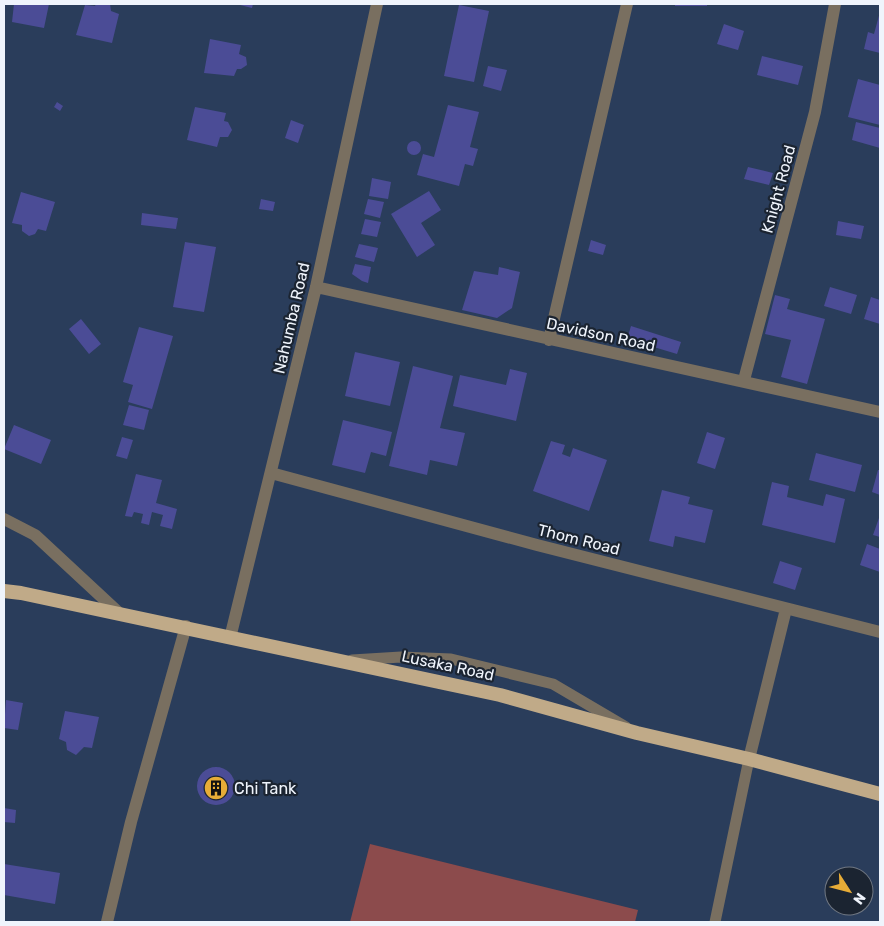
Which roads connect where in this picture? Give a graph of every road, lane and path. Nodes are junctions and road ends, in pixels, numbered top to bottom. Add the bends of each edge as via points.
1 (377, 4) edge
2 (627, 4) edge
3 (835, 4) edge
4 (316, 287) junction
5 (549, 340) junction
6 (744, 380) junction
7 (880, 412) edge
8 (271, 472) junction
9 (4, 519) edge
10 (4, 591) edge
11 (786, 609) junction
12 (119, 613) junction
13 (186, 626) junction
14 (880, 632) edge
15 (230, 638) junction
16 (345, 660) junction
17 (637, 733) junction
18 (749, 759) junction
19 (880, 794) edge
20 (107, 922) edge
21 (715, 922) edge

1 - 4 street, Nahumba Road
2 - 5 street
3 - 6 street, Knight Road via 815,112
4 - 5 street, Davidson Road
4 - 8 street, Nahumba Road
5 - 6 street, Davidson Road
6 - 7 street, Davidson Road
8 - 11 street, Thom Road via 527,543
8 - 15 street, Nahumba Road
9 - 12 street via 36,535
10 - 12 highway, Lusaka Road
11 - 14 street, Thom Road
11 - 18 street
12 - 13 highway, Lusaka Road
13 - 15 highway, Lusaka Road
13 - 20 street via 131,822
15 - 16 highway, Lusaka Road
16 - 17 highway, Lusaka Road via 548,706
16 - 17 lane via 451,659 553,684
17 - 18 highway, Lusaka Road
18 - 19 highway, Lusaka Road
18 - 21 lane

